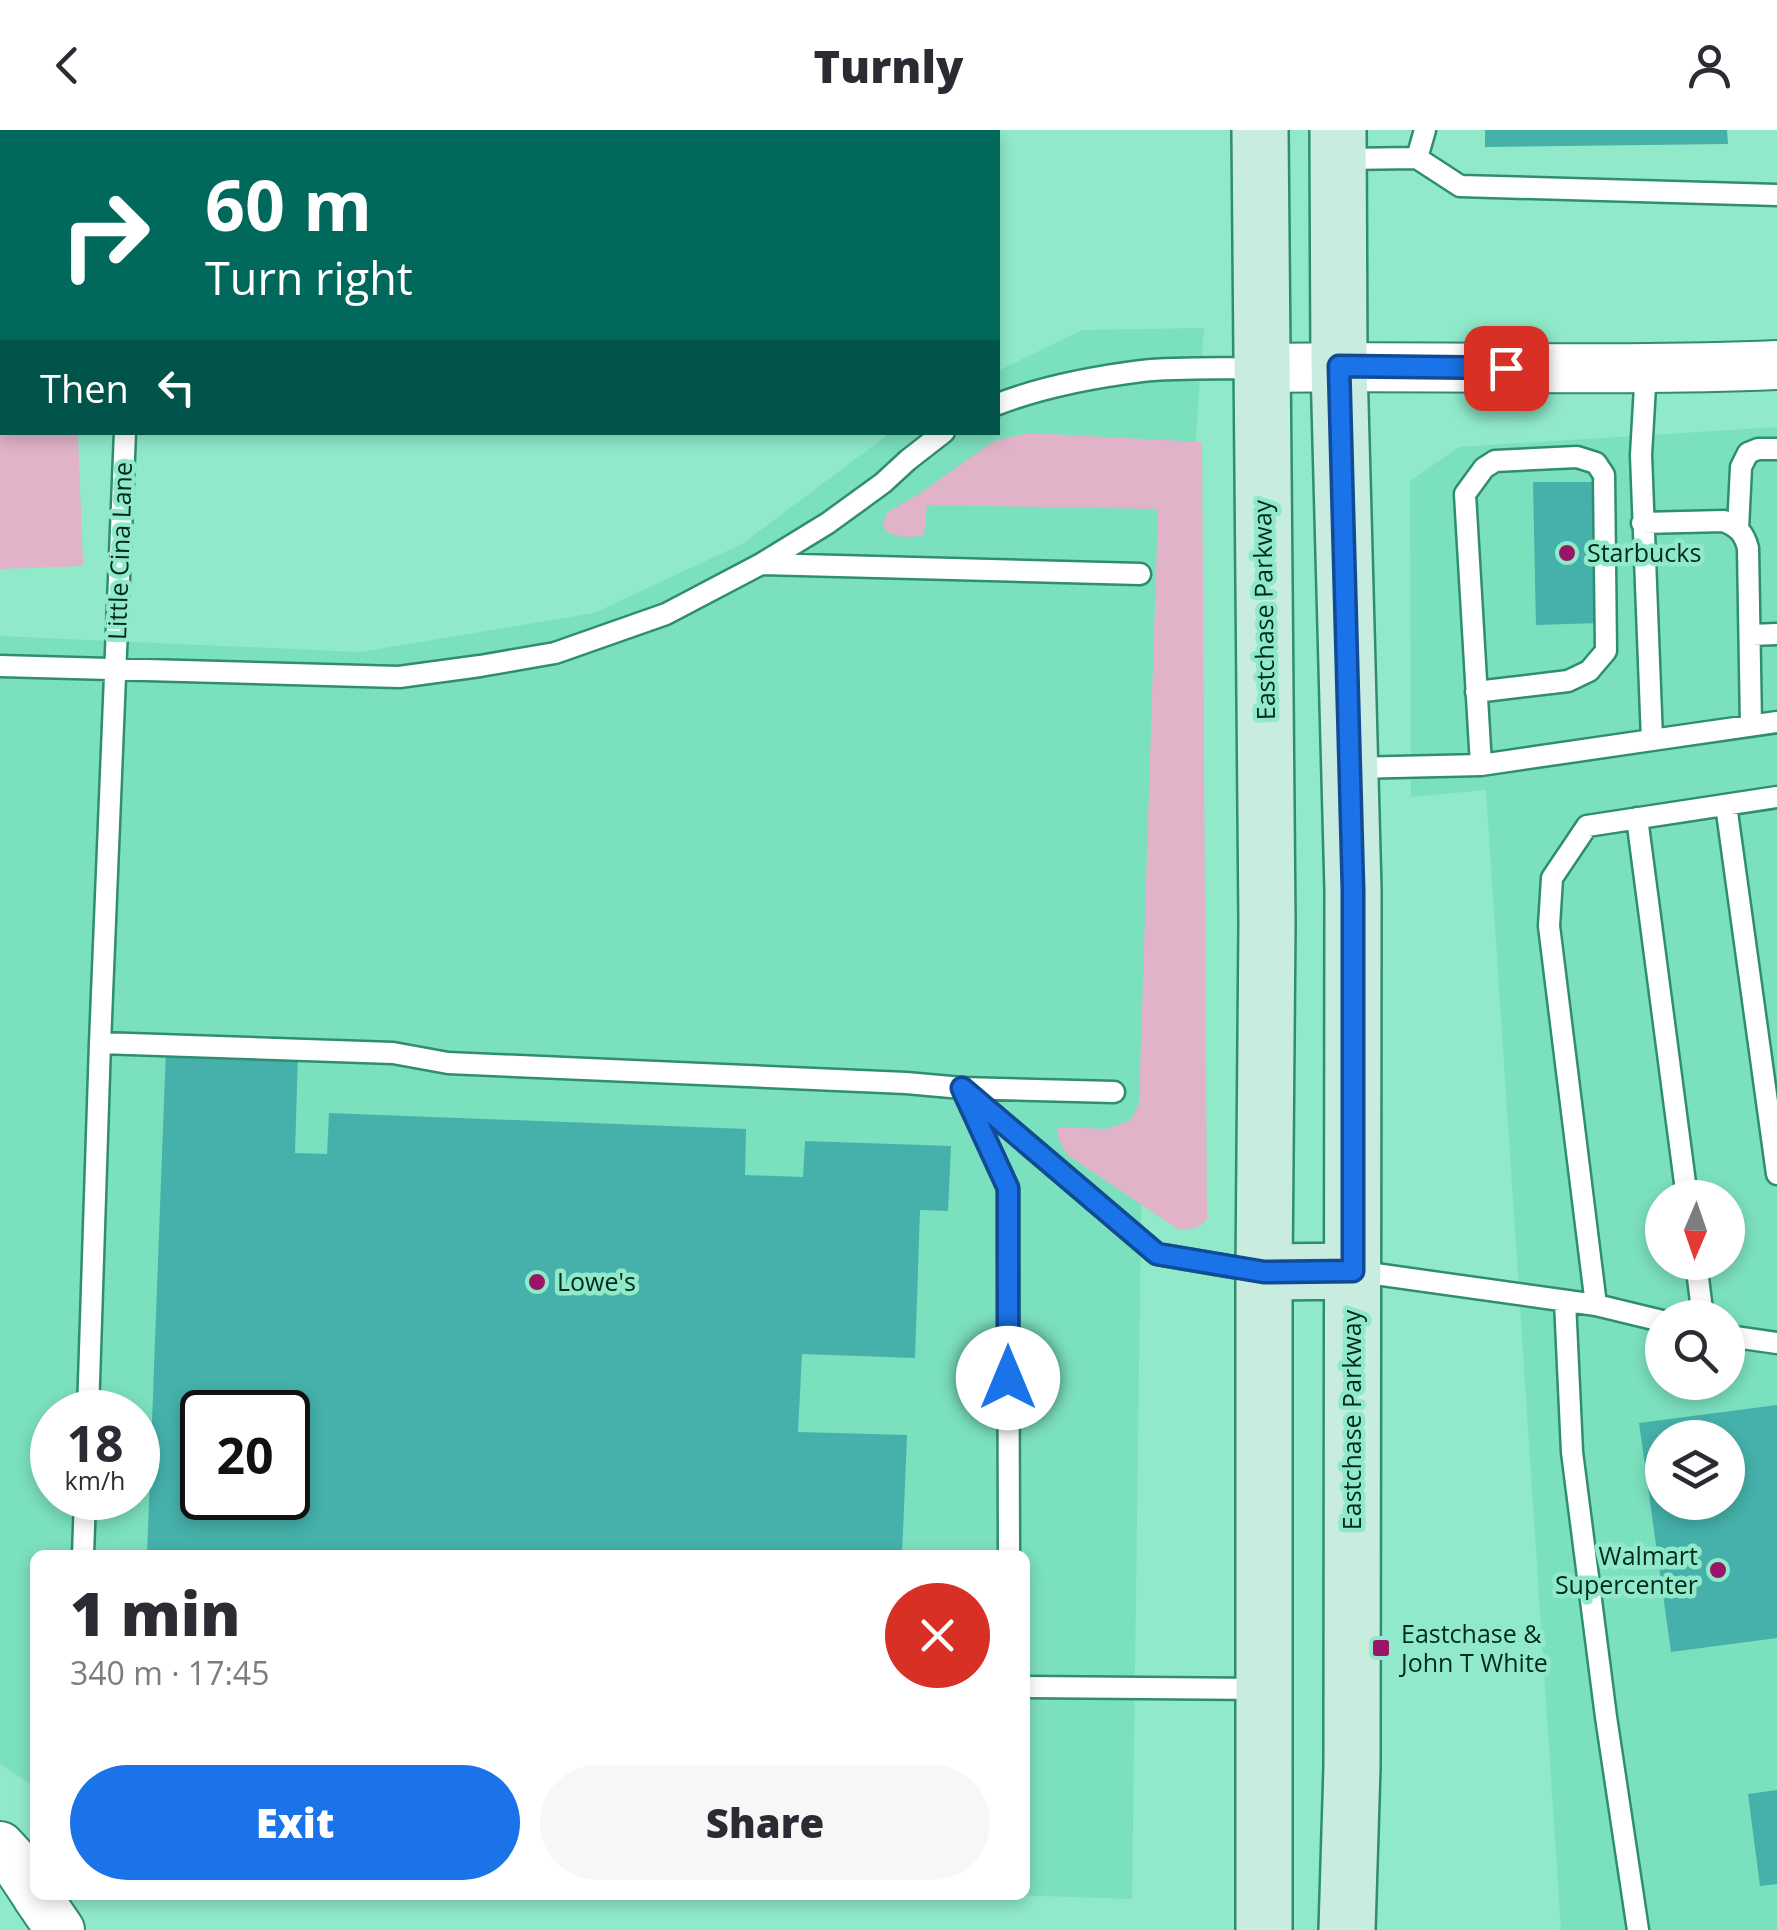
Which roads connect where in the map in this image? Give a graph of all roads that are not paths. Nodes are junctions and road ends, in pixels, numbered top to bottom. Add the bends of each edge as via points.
1 (1260, 130) edge
2 (1425, 130) edge
3 (1338, 144) edge
4 (1417, 158) junction
5 (1777, 196) edge
6 (1777, 365) edge
7 (1339, 366) junction
8 (1261, 368) junction
9 (1646, 369) junction
10 (1000, 403) edge
11 (125, 435) edge
12 (940, 435) edge
13 (1777, 448) edge
14 (1642, 523) junction
15 (1738, 530) junction
16 (762, 564) junction
17 (1140, 574) dead end
18 (1777, 634) edge
19 (1752, 635) junction
20 (115, 662) junction
21 (0, 666) edge
22 (1476, 692) junction
23 (1777, 722) edge
24 (1751, 726) junction
25 (1652, 740) junction
26 (1481, 765) junction
27 (1350, 768) junction
28 (1777, 797) edge
29 (1726, 804) junction
30 (1637, 818) junction
31 (100, 1042) junction
32 (962, 1088) junction
33 (1114, 1092) dead end
34 (1777, 1174) edge
35 (1685, 1180) edge
36 (1353, 1271) junction
37 (1264, 1272) junction
38 (1565, 1301) junction
39 (1596, 1305) junction
40 (1645, 1317) edge
41 (1745, 1339) edge
42 (1777, 1344) edge
43 (89, 1390) edge
44 (84, 1520) edge
45 (83, 1550) edge
46 (1009, 1550) edge
47 (1030, 1687) edge
48 (1265, 1689) junction
49 (0, 1846) edge
50 (30, 1885) edge
51 (40, 1900) edge
52 (60, 1930) edge
53 (1264, 1930) edge
54 (1347, 1930) edge
55 (1638, 1930) edge

1 - 8 main road, Eastchase Parkway
2 - 4 lane
3 - 4 lane
3 - 7 main road, Eastchase Parkway
4 - 5 lane via 1460,186
6 - 9 street
7 - 8 street
7 - 9 street
7 - 27 main road, Eastchase Parkway
8 - 10 lane via 1144,371
8 - 37 main road, Eastchase Parkway
9 - 14 lane
11 - 20 lane, Little Cina Lane
12 - 16 lane via 883,484
13 - 15 lane via 1748,453 1741,467
14 - 15 lane via 1724,521
14 - 25 lane
15 - 19 lane via 1748,548
16 - 17 lane
16 - 20 lane via 666,614 555,654 480,666 399,677
18 - 19 lane
19 - 24 lane
20 - 21 lane
20 - 31 lane, Little Cina Lane
22 - 22 lane via 1465,494 1495,460 1596,463 1604,475 1606,651 1589,671 1568,681
22 - 26 lane
23 - 24 lane
24 - 25 lane
25 - 26 lane
26 - 27 lane
27 - 36 main road, Eastchase Parkway
28 - 29 lane
29 - 30 lane
29 - 34 lane
30 - 35 lane
30 - 39 lane via 1587,826 1552,878 1549,926
31 - 32 lane
31 - 43 lane, Little Cina Lane
32 - 33 lane
32 - 37 lane via 1157,1254
32 - 46 lane via 1008,1188
36 - 37 main road
36 - 38 lane
36 - 54 main road, Eastchase Parkway
37 - 48 main road, Eastchase Parkway
38 - 39 lane
38 - 55 lane via 1572,1452
39 - 40 lane
41 - 42 lane
44 - 45 lane
47 - 48 lane
48 - 53 main road, Eastchase Parkway
49 - 50 street
51 - 52 street

